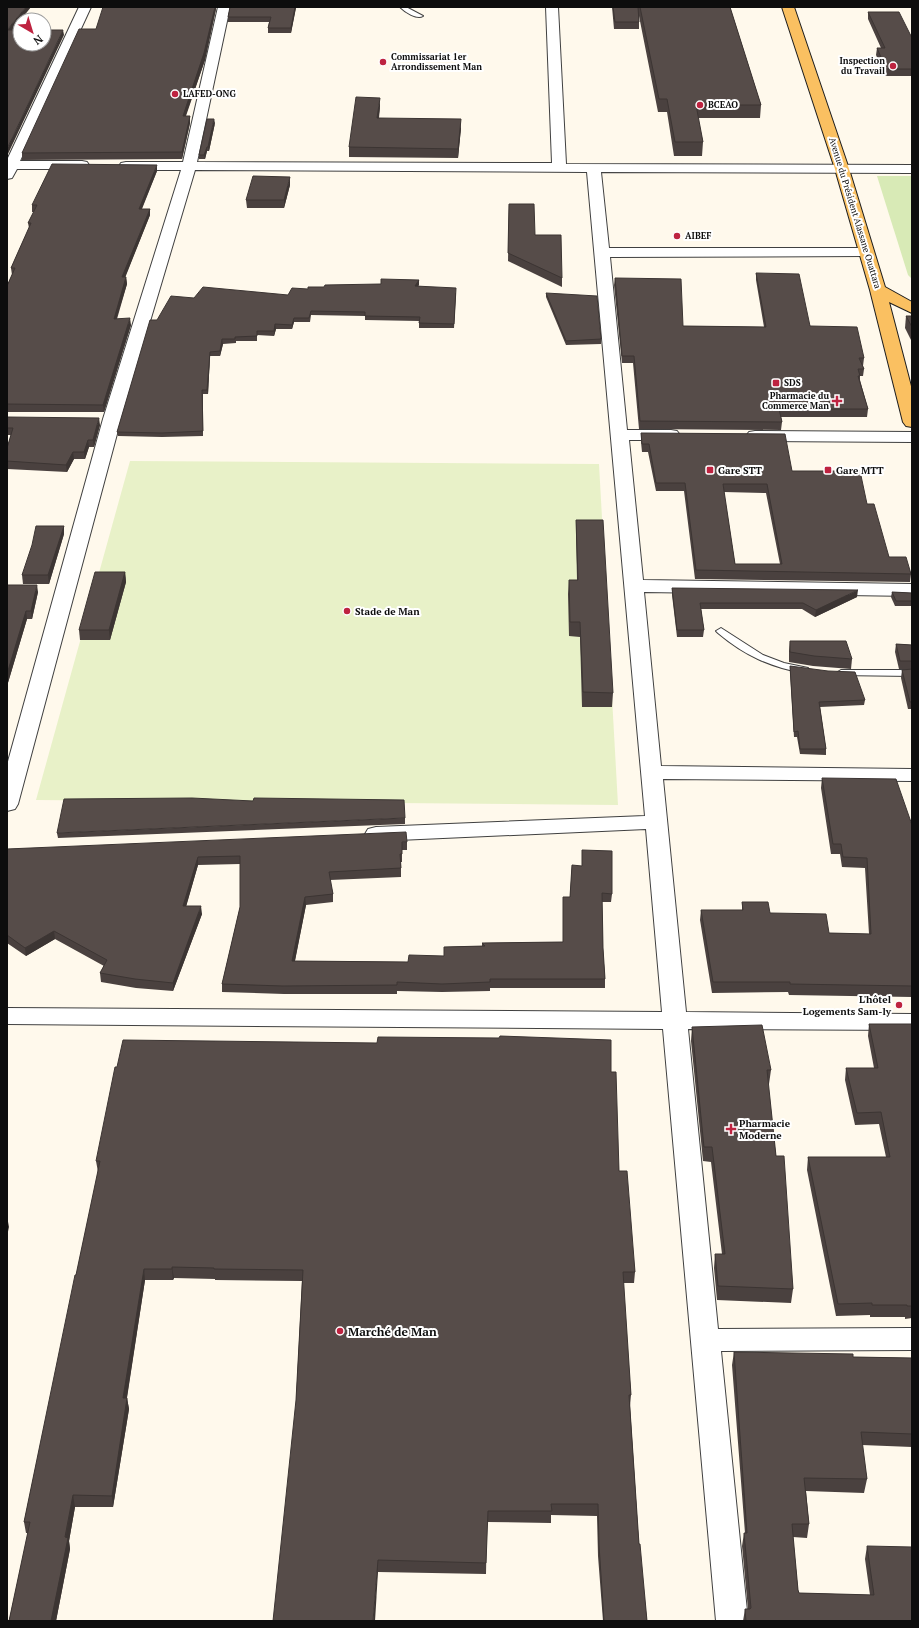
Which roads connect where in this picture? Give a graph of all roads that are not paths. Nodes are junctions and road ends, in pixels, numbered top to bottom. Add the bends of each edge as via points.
1 (85, 7) edge
2 (224, 7) edge
3 (402, 7) edge
4 (552, 7) edge
5 (788, 7) edge
6 (420, 16) dead end
7 (97, 165) edge
8 (112, 166) edge
9 (189, 166) junction
10 (559, 167) junction
11 (9, 168) edge
12 (594, 168) junction
13 (842, 169) junction
14 (912, 169) edge
15 (866, 252) junction
16 (602, 253) junction
17 (878, 290) junction
18 (912, 308) edge
19 (912, 422) edge
20 (620, 435) junction
21 (691, 435) edge
22 (738, 436) edge
23 (912, 437) edge
24 (634, 586) junction
25 (912, 590) edge
26 (721, 632) dead end
27 (813, 672) edge
28 (833, 673) edge
29 (912, 673) edge
30 (652, 772) junction
31 (912, 775) edge
32 (7, 804) edge
33 (656, 822) junction
34 (355, 835) edge
35 (7, 1016) edge
36 (676, 1020) junction
37 (912, 1022) edge
38 (912, 1339) edge
39 (706, 1340) junction
40 (732, 1621) edge

1 - 11 street
2 - 9 street
3 - 6 lane
4 - 10 street
5 - 13 main road, Avenue du Président Alassane Ouattara
7 - 11 street
8 - 9 street
9 - 10 street
9 - 32 street via 104,419
10 - 12 street
12 - 13 street
12 - 16 street
13 - 14 street
13 - 15 main road, Avenue du Président Alassane Ouattara
15 - 16 street
15 - 17 main road, Avenue du Président Alassane Ouattara
16 - 20 street
17 - 18 main road
17 - 19 main road, Avenue du Président Alassane Ouattara
20 - 21 street
20 - 24 street
22 - 23 street
24 - 25 street
24 - 30 street
26 - 27 lane via 738,647 767,661
28 - 29 lane
30 - 31 street
30 - 33 street
33 - 34 street
33 - 36 street
35 - 36 street
36 - 37 street
36 - 39 street
38 - 39 street
39 - 40 street

